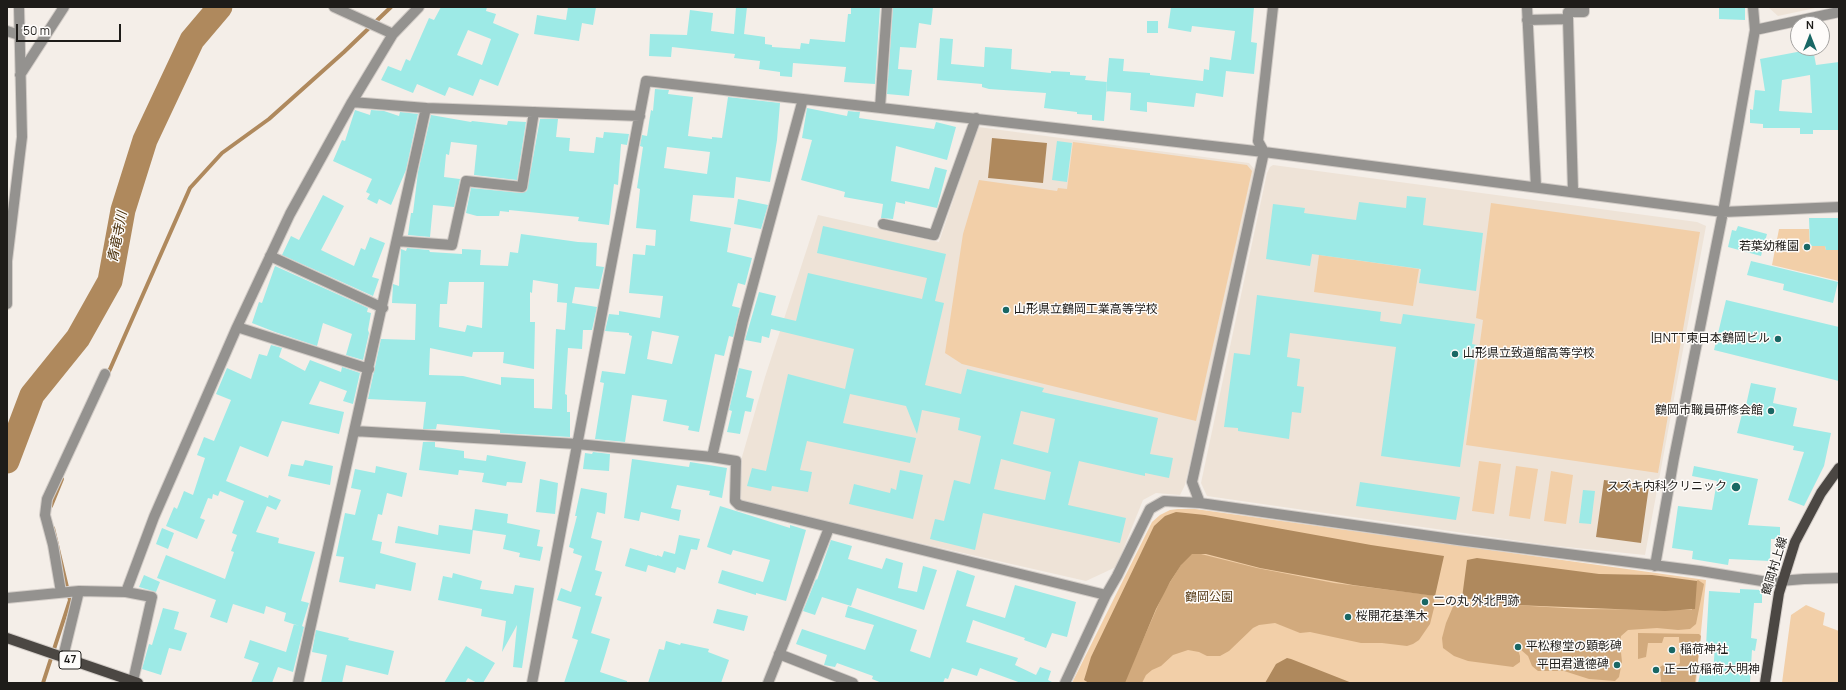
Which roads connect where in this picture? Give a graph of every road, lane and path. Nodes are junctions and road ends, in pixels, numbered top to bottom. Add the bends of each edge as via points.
1 (19, 7) edge
2 (64, 7) edge
3 (334, 7) edge
4 (419, 7) edge
5 (887, 7) edge
6 (1273, 7) edge
7 (1527, 7) edge
8 (1584, 7) edge
9 (1753, 7) edge
10 (1839, 12) edge
11 (1568, 19) junction
12 (1527, 20) junction
13 (1754, 30) junction
14 (7, 31) edge
15 (393, 34) junction
16 (19, 35) junction
17 (20, 75) junction
18 (803, 99) junction
19 (352, 102) junction
20 (426, 108) junction
21 (880, 108) junction
22 (534, 112) junction
23 (640, 116) junction
24 (976, 118) junction
25 (1264, 152) junction
26 (1536, 187) junction
27 (1573, 191) junction
28 (1839, 207) edge
29 (1723, 212) junction
30 (883, 224) dead end
31 (397, 241) junction
32 (270, 256) junction
33 (7, 304) edge
34 (383, 308) junction
35 (236, 327) junction
36 (369, 369) junction
37 (105, 374) dead end
38 (354, 431) junction
39 (577, 444) junction
40 (712, 457) junction
41 (1839, 468) edge
42 (1200, 503) junction
43 (829, 528) junction
44 (1656, 566) junction
45 (1839, 578) edge
46 (1783, 581) junction
47 (79, 591) junction
48 (61, 592) junction
49 (126, 592) junction
50 (1106, 595) junction
51 (7, 598) edge
52 (7, 638) edge
53 (779, 654) junction
54 (63, 657) junction
55 (136, 682) edge
56 (298, 683) edge
57 (532, 683) edge
58 (768, 683) edge
59 (853, 683) edge
60 (1065, 683) edge
61 (1765, 683) edge

1 - 16 street
2 - 17 street
3 - 15 street
4 - 15 street
5 - 21 street
6 - 25 street via 1258,141
7 - 12 street
8 - 11 street via 1584,12 1568,12
9 - 13 street
10 - 13 street
11 - 12 street
11 - 27 street
12 - 26 street
13 - 29 street
14 - 16 street
15 - 19 street
16 - 17 street
17 - 33 street via 22,137 8,261
18 - 21 street
18 - 23 street via 646,81
18 - 40 street via 743,321
19 - 20 street
19 - 32 street via 290,214
20 - 22 street
20 - 31 street
21 - 24 street
22 - 23 street
22 - 31 street via 522,187 466,181 452,245
23 - 39 street
24 - 25 street
24 - 30 street via 934,235
25 - 26 street
25 - 42 street via 1192,482
26 - 27 street
27 - 29 street
28 - 29 street
29 - 44 street via 1674,458
31 - 34 street
32 - 34 street
32 - 35 street
34 - 36 street
35 - 36 street
35 - 49 street via 154,517
36 - 38 street
37 - 48 street via 47,499 45,514
38 - 39 street
38 - 56 street
39 - 40 street
39 - 57 street
40 - 43 street via 736,461 735,501 739,505
41 - 46 main road, 鶴岡村上線 via 1821,493 1795,542
42 - 44 street
42 - 50 street via 1164,500 1150,509
43 - 50 street
43 - 53 street
44 - 46 street via 1768,582
45 - 46 street
46 - 61 main road, 鶴岡村上線
47 - 48 street
47 - 49 street
47 - 54 street
48 - 51 street
49 - 55 street via 152,597
50 - 60 street
52 - 54 main road, 47
53 - 58 street
53 - 59 street
54 - 55 main road, 47

